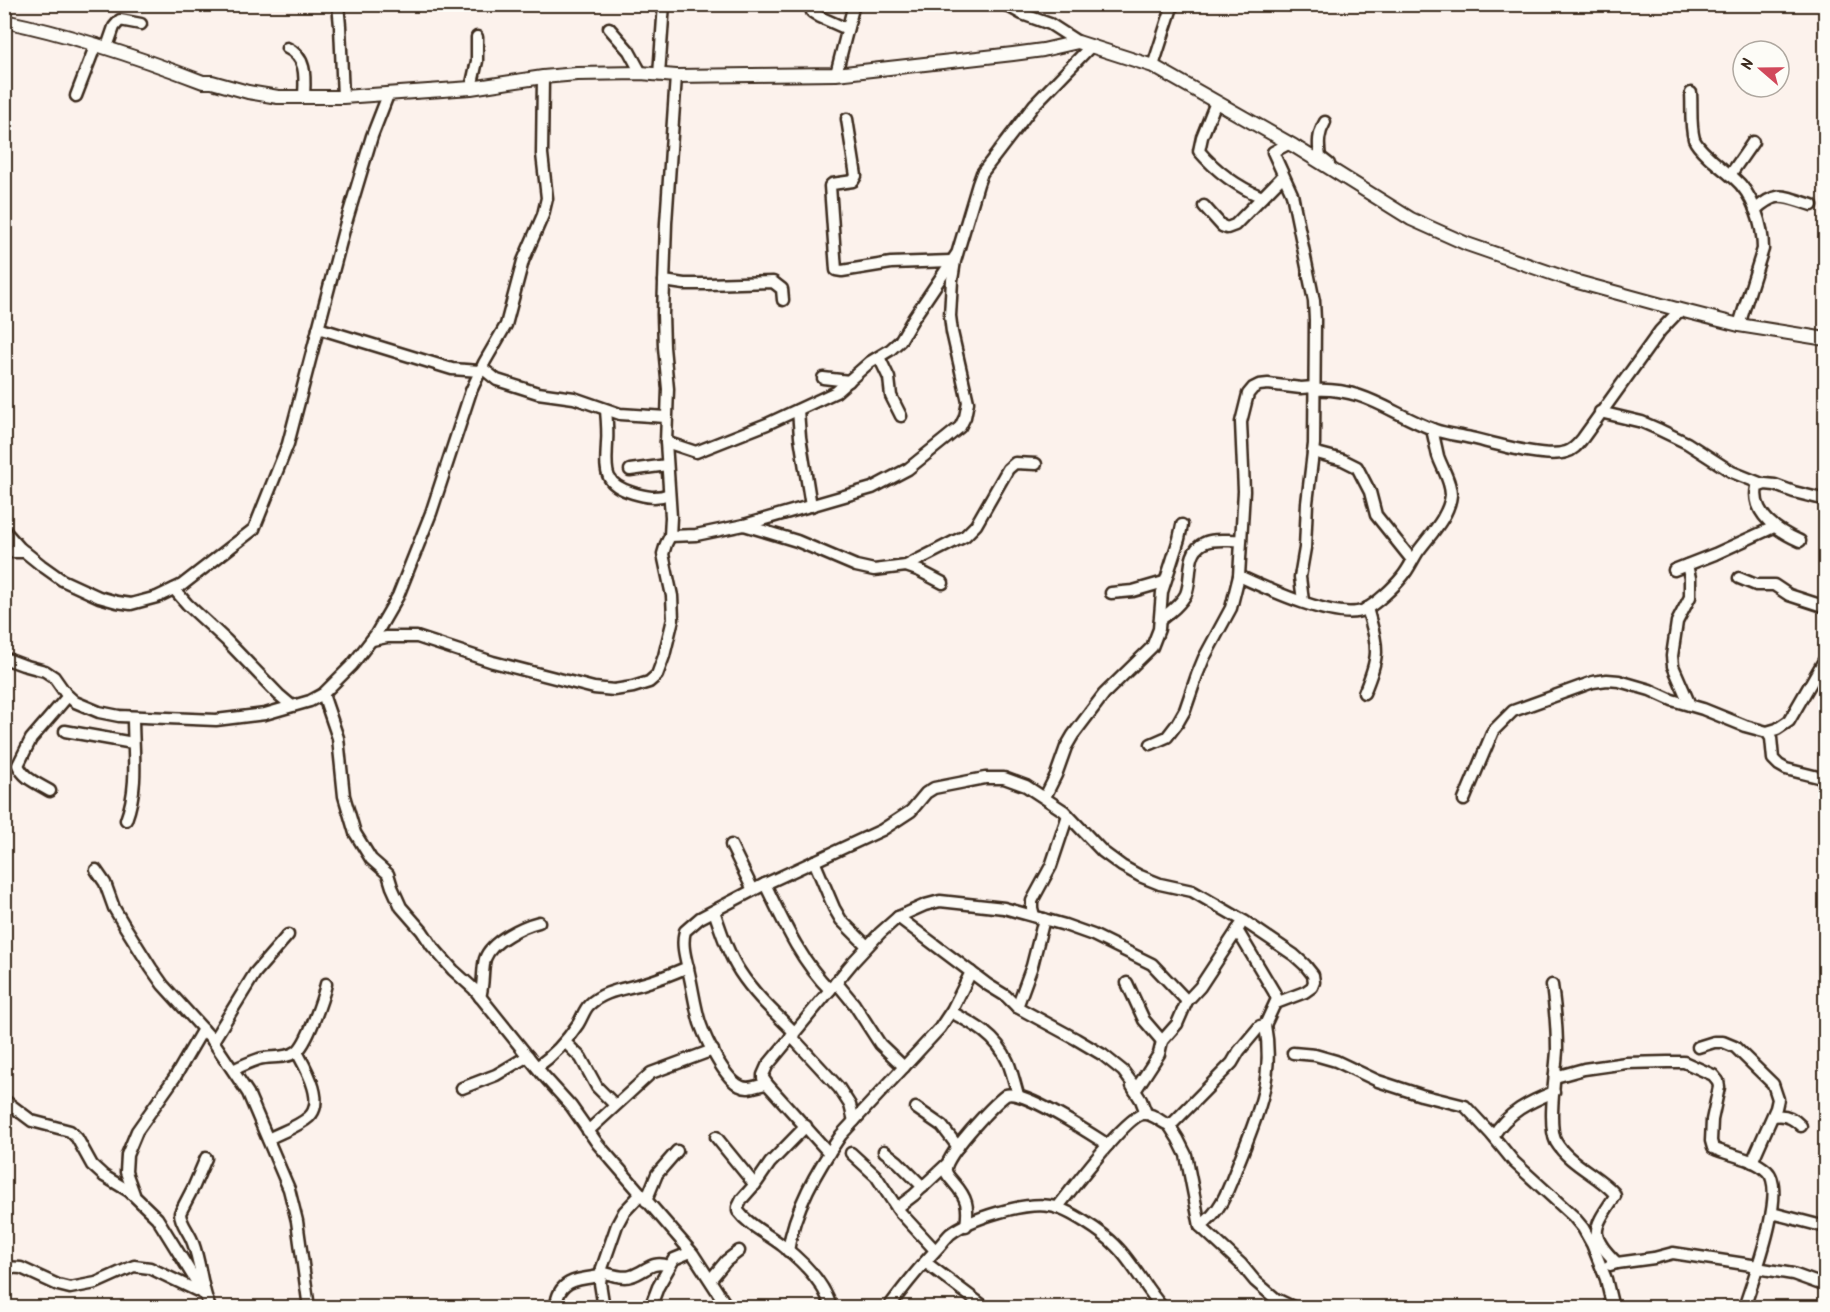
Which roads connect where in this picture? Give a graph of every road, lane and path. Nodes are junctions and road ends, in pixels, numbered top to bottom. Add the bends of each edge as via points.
1 (338, 4) edge
2 (664, 4) edge
3 (854, 4) edge
4 (1004, 4) edge
5 (1173, 4) edge
6 (812, 12) dead end
7 (5, 24) edge
8 (141, 24) dead end
9 (609, 28) dead end
10 (847, 29) junction
11 (477, 37) dead end
12 (1078, 42) junction
13 (102, 46) junction
14 (1090, 46) junction
15 (287, 48) dead end
16 (1153, 66) junction
17 (641, 73) junction
18 (836, 74) junction
19 (659, 75) junction
20 (676, 76) junction
21 (543, 77) junction
22 (471, 88) junction
23 (1691, 93) dead end
24 (388, 95) junction
25 (76, 96) dead end
26 (304, 96) junction
27 (343, 97) junction
28 (1216, 102) junction
29 (847, 119) dead end
30 (1325, 122) dead end
31 (1753, 142) dead end
32 (1288, 144) junction
33 (1341, 175) junction
34 (1730, 175) junction
35 (1283, 176) junction
36 (1262, 197) junction
37 (1812, 205) dead end
38 (1204, 207) dead end
39 (1755, 210) junction
40 (959, 250) junction
41 (951, 261) junction
42 (664, 281) junction
43 (783, 300) dead end
44 (1680, 310) junction
45 (1739, 325) junction
46 (318, 328) junction
47 (1826, 339) edge
48 (879, 357) junction
49 (481, 370) junction
50 (823, 378) dead end
51 (849, 381) junction
52 (1314, 388) junction
53 (606, 410) junction
54 (798, 410) junction
55 (1600, 412) junction
56 (901, 416) dead end
57 (666, 417) junction
58 (1432, 429) junction
59 (666, 442) junction
60 (1313, 452) junction
61 (1036, 464) dead end
62 (668, 465) junction
63 (630, 470) dead end
64 (1762, 484) junction
65 (669, 494) junction
66 (1826, 500) edge
67 (811, 507) junction
68 (744, 525) junction
69 (1182, 525) dead end
70 (1774, 527) junction
71 (4, 530) edge
72 (670, 536) junction
73 (1241, 540) junction
74 (1800, 541) dead end
75 (4, 552) edge
76 (25, 552) junction
77 (1412, 560) junction
78 (1686, 565) junction
79 (906, 566) junction
80 (1674, 570) dead end
81 (1239, 576) junction
82 (1739, 578) dead end
83 (1164, 582) junction
84 (943, 583) dead end
85 (174, 589) junction
86 (1111, 593) dead end
87 (1303, 601) junction
88 (1367, 608) junction
89 (1826, 608) edge
90 (1160, 620) junction
91 (372, 640) junction
92 (1826, 657) edge
93 (4, 658) edge
94 (1364, 693) dead end
95 (323, 694) junction
96 (68, 696) junction
97 (1690, 705) junction
98 (292, 706) junction
99 (133, 717) junction
100 (65, 731) dead end
101 (1767, 732) junction
102 (133, 743) junction
103 (1151, 744) dead end
104 (1826, 779) edge
105 (50, 791) dead end
106 (1045, 797) junction
107 (1464, 800) dead end
108 (1068, 815) junction
109 (126, 820) dead end
110 (731, 845) dead end
111 (814, 861) junction
112 (96, 870) dead end
113 (765, 884) junction
114 (753, 890) junction
115 (714, 911) junction
116 (898, 917) junction
117 (1039, 918) junction
118 (539, 922) dead end
119 (1240, 926) junction
120 (288, 935) dead end
121 (867, 946) junction
122 (688, 968) junction
123 (971, 972) junction
124 (1126, 983) dead end
125 (327, 984) dead end
126 (833, 986) junction
127 (1552, 986) dead end
128 (480, 997) junction
129 (1187, 1001) junction
130 (1276, 1003) junction
131 (1017, 1008) junction
132 (951, 1012) junction
133 (1265, 1025) junction
134 (203, 1029) junction
135 (793, 1034) junction
136 (213, 1041) junction
137 (1162, 1041) junction
138 (565, 1042) junction
139 (1698, 1047) dead end
140 (713, 1050) junction
141 (297, 1052) junction
142 (1293, 1053) dead end
143 (528, 1056) junction
144 (537, 1067) junction
145 (904, 1067) junction
146 (233, 1070) junction
147 (1555, 1077) junction
148 (767, 1084) junction
149 (462, 1088) dead end
150 (1135, 1092) junction
151 (1554, 1092) junction
152 (1018, 1095) junction
153 (4, 1100) edge
154 (615, 1105) junction
155 (916, 1108) dead end
156 (1146, 1113) junction
157 (1773, 1116) junction
158 (854, 1121) junction
159 (1168, 1125) junction
160 (806, 1126) junction
161 (1801, 1126) dead end
162 (588, 1131) junction
163 (1493, 1136) junction
164 (716, 1137) dead end
165 (268, 1139) junction
166 (1108, 1144) junction
167 (958, 1147) junction
168 (677, 1151) dead end
169 (884, 1151) dead end
170 (829, 1153) junction
171 (851, 1153) dead end
172 (206, 1158) dead end
173 (1752, 1162) junction
174 (946, 1165) junction
175 (755, 1185) junction
176 (923, 1187) junction
177 (135, 1196) junction
178 (643, 1198) junction
179 (897, 1208) junction
180 (1057, 1208) junction
181 (1772, 1213) junction
182 (966, 1226) junction
183 (1200, 1226) junction
184 (1826, 1227) edge
185 (936, 1250) junction
186 (739, 1251) dead end
187 (788, 1251) junction
188 (691, 1252) junction
189 (925, 1262) junction
190 (1617, 1263) junction
191 (669, 1266) junction
192 (4, 1267) edge
193 (1757, 1267) junction
194 (1603, 1271) junction
195 (601, 1274) junction
196 (711, 1279) junction
197 (1826, 1286) edge
198 (204, 1294) junction
199 (556, 1306) dead end
200 (210, 1308) edge
201 (309, 1308) edge
202 (604, 1308) edge
203 (650, 1308) edge
204 (728, 1308) edge
205 (831, 1308) edge
206 (888, 1308) edge
207 (986, 1308) edge
208 (1162, 1308) edge
209 (1296, 1308) edge
210 (1613, 1308) edge
211 (1744, 1308) edge

1 - 27 street
2 - 19 street
3 - 10 street
4 - 12 street via 1050,24
5 - 16 street
6 - 10 street
7 - 13 street
8 - 13 street via 120,20
9 - 17 street
10 - 18 street
11 - 22 street
12 - 14 street
12 - 18 street via 1013,54
13 - 25 street
13 - 26 street via 203,82 278,98
14 - 16 street
14 - 40 street via 1034,105 982,173
15 - 26 street via 301,59
16 - 28 street
17 - 19 street
17 - 21 street
18 - 20 street
19 - 20 street
20 - 42 street
21 - 22 street
21 - 49 street via 542,153 547,198 523,261 507,325
22 - 24 street
23 - 34 street via 1695,141
24 - 27 street
24 - 46 street via 372,136
26 - 27 street
28 - 32 street
28 - 36 street via 1199,150 1238,185
29 - 41 street via 856,176 853,181 830,186 836,270
30 - 33 street via 1320,130 1320,157
31 - 34 street
32 - 33 street
32 - 35 street via 1273,152
33 - 44 street via 1411,219 1467,244 1574,281
34 - 39 street
35 - 36 street
35 - 52 street via 1292,194 1314,301
36 - 38 street via 1236,225 1227,228
37 - 39 street via 1776,196
39 - 45 street via 1763,249
40 - 41 street
40 - 67 street via 950,316 968,402 960,427 908,469 872,488
41 - 48 street via 900,340
42 - 43 street via 773,282 782,289
42 - 57 street
44 - 45 street
44 - 55 street
45 - 47 street
46 - 49 street via 452,369
46 - 85 street via 288,444 254,530
48 - 51 street
48 - 56 street
49 - 53 street via 504,383 574,398
49 - 91 street via 398,596
50 - 51 street
51 - 54 street via 836,392
52 - 58 street via 1359,395
52 - 60 street
52 - 73 street via 1268,384 1253,388 1248,394 1241,422
53 - 57 street
53 - 65 street via 606,474 613,485 647,497
54 - 59 street via 696,452
54 - 67 street
55 - 58 street via 1575,448 1565,453 1522,449
55 - 64 street via 1658,429 1732,472
57 - 59 street
58 - 77 street via 1451,494 1437,527
59 - 62 street
60 - 77 street via 1356,467 1370,492 1376,515
60 - 87 street via 1300,577
61 - 79 street via 1015,463 966,536
62 - 63 street
62 - 65 street
64 - 66 street
64 - 70 street via 1756,490 1759,505
65 - 72 street
67 - 68 street
68 - 72 street
68 - 79 street via 822,550 856,566 874,570
69 - 83 street
70 - 74 street
70 - 78 street
71 - 76 street
72 - 91 street via 663,554 672,596 672,619 661,668 649,682 614,690 594,688 417,637
73 - 81 street
73 - 90 street via 1210,541 1197,548 1185,595
75 - 76 street
76 - 85 street via 62,580 117,602 142,601
77 - 88 street via 1403,576
78 - 80 street
78 - 97 street via 1690,597 1677,622 1672,666
79 - 84 street
81 - 87 street
81 - 103 street via 1231,608 1204,657 1185,710 1167,737
82 - 89 street via 1756,585 1774,585 1789,595
83 - 86 street
83 - 90 street
85 - 98 street
87 - 88 street via 1336,612 1352,613
88 - 94 street via 1377,656
90 - 106 street via 1152,647 1104,694 1073,735
91 - 95 street
92 - 101 street via 1789,721
93 - 96 street via 45,671
95 - 98 street
95 - 128 street via 338,738 344,796 360,844 388,874 401,907
96 - 99 street via 99,712
96 - 105 street via 31,739 18,765 30,781
97 - 101 street
97 - 107 street via 1607,680 1513,711 1493,731
98 - 99 street via 216,720
99 - 102 street
100 - 102 street
101 - 104 street via 1772,738 1773,759 1779,765
102 - 109 street via 135,786
106 - 108 street
106 - 111 street via 1004,778 934,788 904,817
108 - 117 street via 1056,855 1032,901
108 - 119 street via 1122,866 1160,884 1192,891
110 - 114 street
111 - 113 street
111 - 121 street via 838,914
112 - 134 street via 151,968
113 - 114 street
113 - 126 street via 794,943 816,976
114 - 115 street
115 - 122 street via 684,931
115 - 135 street via 739,971
116 - 117 street via 940,901 1004,908
116 - 121 street
116 - 123 street
117 - 129 street via 1093,935 1152,964
117 - 131 street via 1032,966
118 - 128 street via 525,926 488,951
119 - 129 street
119 - 130 street
119 - 130 street via 1294,955 1313,975 1312,987
120 - 136 street via 255,973
121 - 126 street
122 - 138 street via 599,997 588,1006
122 - 140 street via 701,1026
123 - 131 street
123 - 132 street
124 - 137 street via 1144,1020
125 - 141 street via 314,1021
126 - 135 street
126 - 145 street via 854,1004 880,1044
127 - 147 street
128 - 143 street
129 - 137 street via 1177,1024
130 - 133 street
131 - 150 street via 1103,1055 1123,1071
132 - 145 street
132 - 152 street via 980,1028 997,1044
133 - 159 street
133 - 183 street via 1269,1044 1267,1074 1256,1124 1223,1200
134 - 136 street
134 - 177 street via 137,1131 127,1155 126,1172
135 - 148 street via 767,1066 763,1078
135 - 158 street via 839,1088
136 - 146 street
137 - 150 street via 1159,1054
138 - 144 street
138 - 154 street
139 - 157 street via 1723,1042 1735,1047 1773,1084 1778,1099
140 - 148 street via 721,1067 741,1087
140 - 154 street via 651,1074
141 - 146 street via 259,1059
141 - 165 street via 314,1088 315,1108 308,1118
142 - 163 street via 1336,1061 1378,1081 1462,1104
143 - 144 street
143 - 149 street via 496,1075
144 - 162 street
145 - 158 street
146 - 165 street
147 - 151 street
147 - 173 street via 1626,1063 1684,1062 1718,1081 1712,1120 1713,1148
148 - 160 street
150 - 156 street
151 - 163 street via 1513,1112
151 - 190 street via 1552,1120 1557,1143 1614,1193 1596,1232 1603,1248
152 - 166 street
152 - 167 street via 1010,1093 995,1104
153 - 177 street via 32,1121 70,1131 92,1165
154 - 162 street
155 - 167 street via 942,1126
156 - 159 street
156 - 166 street via 1134,1118
157 - 161 street via 1792,1118
157 - 173 street
158 - 170 street
159 - 183 street via 1186,1155
160 - 170 street
160 - 175 street via 770,1163
162 - 178 street
163 - 194 street via 1514,1162 1583,1228
164 - 175 street
165 - 201 street via 295,1210
166 - 180 street
167 - 174 street
168 - 178 street
169 - 176 street
170 - 187 street via 791,1229
171 - 179 street via 876,1176
172 - 198 street via 180,1217 195,1247
173 - 181 street via 1771,1176 1775,1190
174 - 176 street
174 - 182 street via 948,1176 964,1195 969,1209
175 - 187 street via 742,1198 738,1211
176 - 179 street
177 - 198 street via 157,1218
178 - 188 street
178 - 195 street via 624,1212 616,1225
179 - 185 street
180 - 182 street via 1013,1209
180 - 208 street via 1081,1219 1115,1244
181 - 184 street
181 - 193 street
182 - 185 street via 951,1234
183 - 209 street via 1276,1299
185 - 189 street
186 - 196 street
187 - 205 street via 824,1289
188 - 191 street via 674,1259
188 - 196 street
189 - 206 street
189 - 207 street
190 - 193 street via 1673,1253
190 - 194 street
191 - 195 street via 654,1264 626,1277
191 - 203 street
192 - 198 street via 21,1268 70,1288 96,1283 134,1266 150,1268
193 - 197 street
193 - 211 street
194 - 210 street
195 - 199 street via 565,1285
195 - 202 street
196 - 204 street
198 - 200 street

